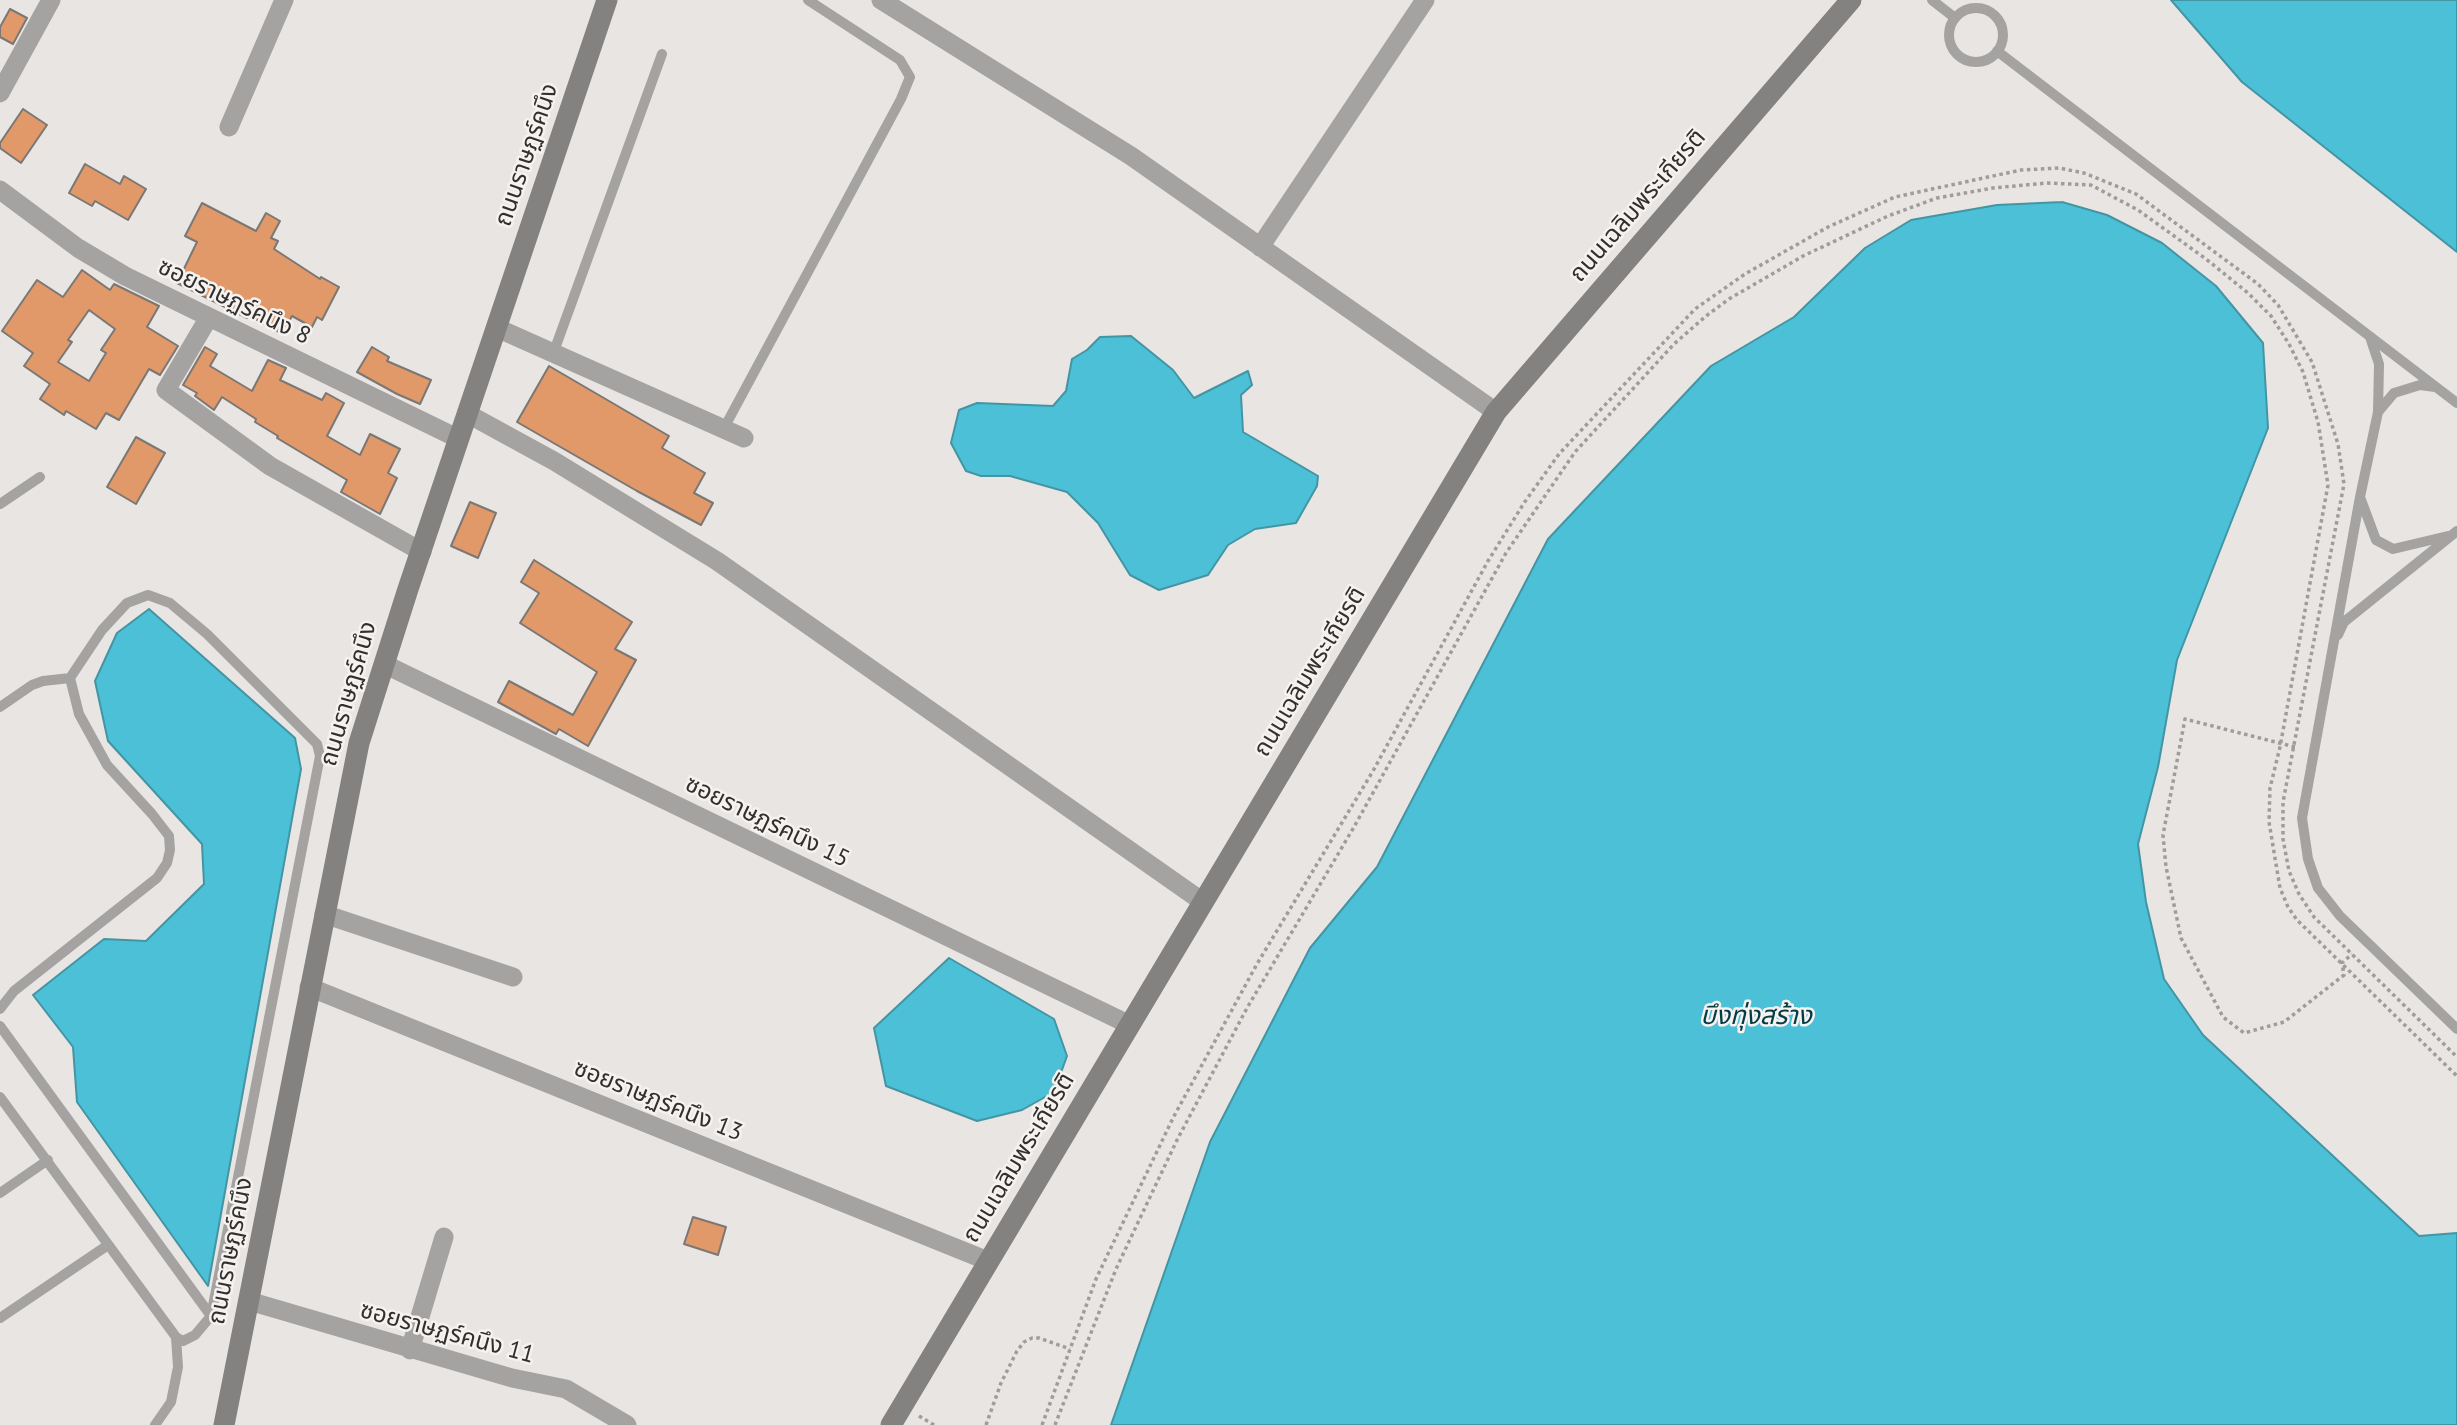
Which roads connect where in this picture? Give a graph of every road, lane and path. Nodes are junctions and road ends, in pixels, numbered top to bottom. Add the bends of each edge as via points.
1 (51, 0) edge
2 (284, 0) edge
3 (607, 0) edge
4 (808, 0) edge
5 (881, 0) edge
6 (1425, 0) edge
7 (1851, 0) edge
8 (1932, 0) edge
9 (1955, 18) junction
10 (1997, 51) junction
11 (662, 54) dead end
12 (0, 93) edge
13 (229, 127) dead end
14 (0, 190) edge
15 (1260, 247) junction
16 (209, 317) junction
17 (497, 328) junction
18 (2369, 336) junction
19 (553, 355) junction
20 (2436, 387) junction
21 (2457, 403) edge
22 (1496, 412) junction
23 (2378, 412) junction
24 (468, 414) junction
25 (723, 430) junction
26 (460, 439) junction
27 (744, 439) dead end
28 (40, 477) dead end
29 (2360, 497) junction
30 (0, 504) edge
31 (2453, 534) edge
32 (422, 552) junction
33 (2331, 652) junction
34 (384, 664) junction
35 (70, 678) junction
36 (0, 707) edge
37 (2281, 744) junction
38 (2294, 747) junction
39 (2313, 751) junction
40 (1203, 902) junction
41 (324, 914) junction
42 (2342, 963) junction
43 (513, 977) dead end
44 (309, 987) junction
45 (0, 1009) edge
46 (1130, 1025) junction
47 (0, 1026) edge
48 (2457, 1029) edge
49 (2457, 1058) edge
50 (2457, 1076) edge
51 (0, 1097) edge
52 (48, 1160) junction
53 (0, 1193) edge
54 (444, 1237) dead end
55 (108, 1245) junction
56 (988, 1261) junction
57 (249, 1301) junction
58 (211, 1316) junction
59 (0, 1318) edge
60 (176, 1337) junction
61 (1070, 1349) junction
62 (410, 1350) junction
63 (155, 1425) edge
64 (224, 1425) edge
65 (627, 1425) edge
66 (891, 1425) edge
67 (986, 1425) edge
68 (1042, 1425) edge
69 (1055, 1425) edge

1 - 12 street
2 - 13 street
3 - 17 street, ถนนราษฏร์คนึง
4 - 25 lane via 900,60 910,77
5 - 15 street via 1131,156
6 - 15 street
7 - 22 street, ถนนเฉลิมพระเกียรติ
8 - 9 lane
9 - 10 lane via 1971,8 1989,11 2003,33
9 - 10 lane via 1950,42 1959,56 1983,61
10 - 18 lane
11 - 19 lane
14 - 16 street, ซอยราษฏร์คนึง 8 via 89,255
15 - 22 street
16 - 26 street, ซอยราษฏร์คนึง 8
16 - 32 street via 166,390 270,466
17 - 19 street
17 - 24 street, ถนนราษฏร์คนึง
18 - 20 lane
18 - 23 lane via 2379,364
19 - 25 street
20 - 21 lane
20 - 23 lane via 2420,385 2394,393
22 - 40 street, ถนนเฉลิมพระเกียรติ
23 - 29 lane
24 - 26 street, ถนนราษฏร์คนึง
24 - 40 street via 717,561
25 - 27 street
26 - 32 street, ถนนราษฏร์คนึง
28 - 30 lane
29 - 31 lane via 2375,540 2392,549
29 - 33 lane
31 - 33 lane via 2344,622
32 - 34 street, ถนนราษฏร์คนึง
33 - 39 lane
34 - 41 street, ถนนราษฏร์คนึง via 359,743
34 - 46 street, ซอยราษฏร์คนึง 15
35 - 36 lane via 32,685
35 - 45 lane via 79,714 107,765 169,836 170,850 157,878 14,991
35 - 58 lane via 102,630 127,603 148,595 170,603 207,634 317,744 320,756
37 - 38 path
37 - 42 path via 2270,788 2269,822 2280,888 2297,920
37 - 42 path via 2185,719 2163,835 2182,938 2223,1017 2244,1033 2284,1022 2344,975
37 - 69 path via 2328,485 2318,422 2303,372 2271,316 2248,293 2138,210 2091,186 2047,183 1937,198 1803,256 1729,299 1674,344 1575,452 1506,553 1177,1140 1116,1269
38 - 39 path
38 - 49 path via 2283,802 2283,839 2299,894 2314,917
38 - 61 path via 2344,484 2338,444 2312,362 2278,305 2258,284 2136,194 2059,168 1949,183 1895,197 1828,227 1745,274 1695,309 1559,454 1524,503 1179,1106 1096,1279
39 - 48 lane via 2302,818 2318,888 2340,916
40 - 46 street, ถนนเฉลิมพระเกียรติ
41 - 43 street
41 - 44 street, ถนนราษฏร์คนึง
42 - 50 path
44 - 56 street, ซอยราษฏร์คนึง 13
44 - 57 street, ถนนราษฏร์คนึง
46 - 56 street, ถนนเฉลิมพระเกียรติ
47 - 58 lane
51 - 52 lane
52 - 53 lane
52 - 55 lane
54 - 62 street
55 - 59 lane
55 - 60 lane
56 - 66 street, ถนนเฉลิมพระเกียรติ
57 - 62 street, ซอยราษฏร์คนึง 11
57 - 64 street, ถนนราษฏร์คนึง
58 - 60 lane via 195,1335 183,1341
60 - 63 lane via 178,1367 171,1402
61 - 67 path via 1039,1338 1024,1342 1001,1383
61 - 68 path
62 - 65 street, ซอยราษฏร์คนึง 11 via 566,1389

